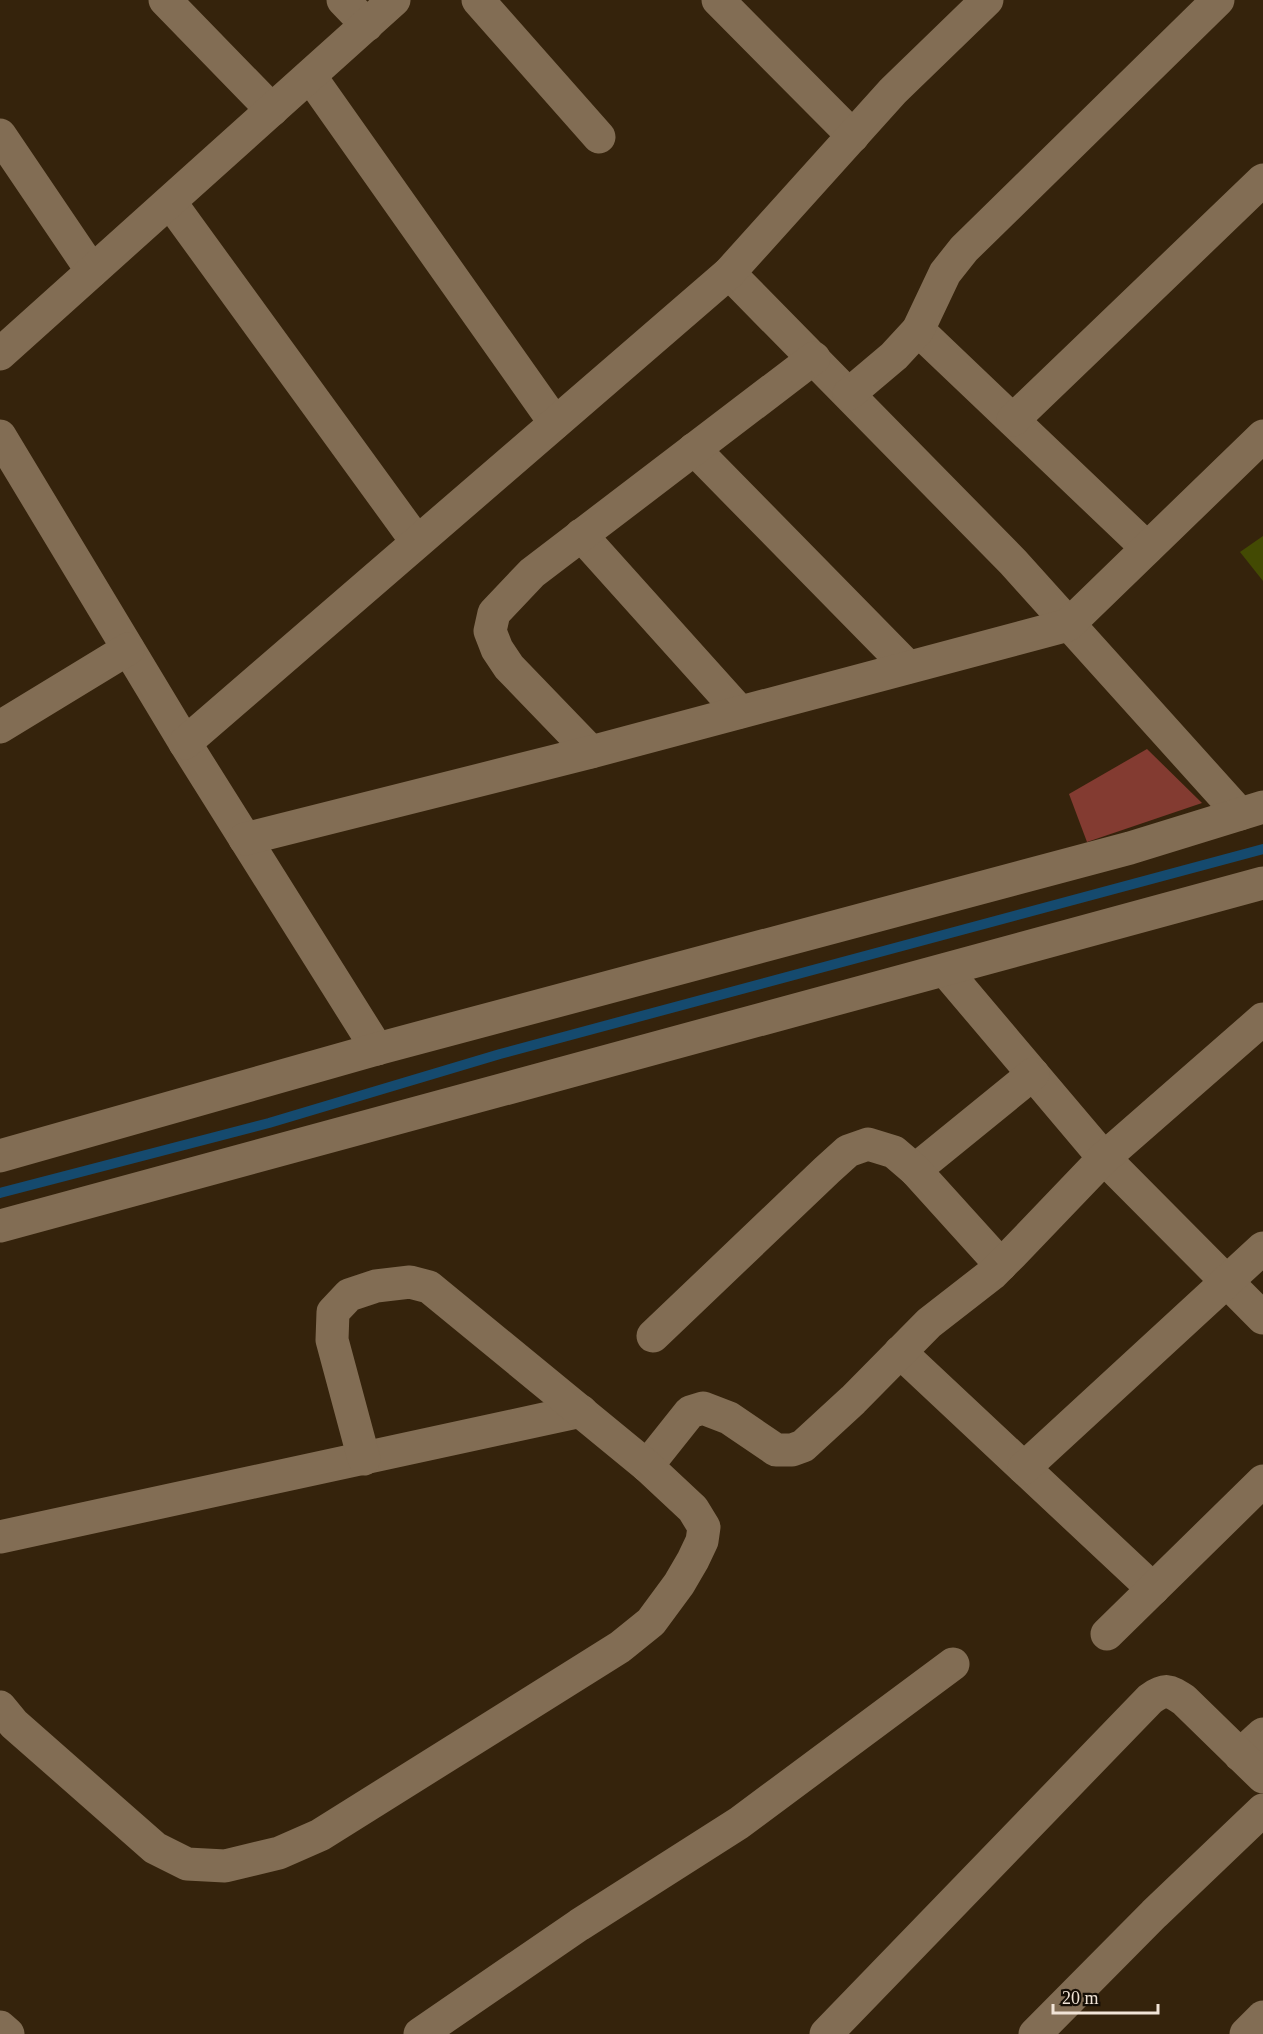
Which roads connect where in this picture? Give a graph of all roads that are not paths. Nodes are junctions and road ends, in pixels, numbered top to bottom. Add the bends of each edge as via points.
1 (165, 0) edge
2 (343, 0) edge
3 (394, 0) edge
4 (478, 0) edge
5 (718, 0) edge
6 (987, 0) edge
7 (1218, 0) edge
8 (367, 25) junction
9 (310, 76) junction
10 (272, 110) junction
11 (0, 135) edge
12 (852, 136) junction
13 (599, 137) dead end
14 (1263, 180) edge
15 (170, 202) junction
16 (92, 271) junction
17 (729, 273) junction
18 (918, 330) junction
19 (0, 354) edge
20 (814, 358) junction
21 (849, 394) junction
22 (1013, 420) junction
23 (555, 423) junction
24 (0, 436) edge
25 (1263, 436) edge
26 (694, 449) junction
27 (8, 473) edge
28 (581, 535) junction
29 (417, 542) junction
30 (1148, 548) junction
31 (1068, 625) junction
32 (128, 649) junction
33 (908, 667) junction
34 (740, 712) junction
35 (0, 727) edge
36 (184, 743) junction
37 (591, 752) junction
38 (1251, 810) edge
39 (245, 838) junction
40 (1263, 883) edge
41 (945, 970) junction
42 (1263, 1019) edge
43 (377, 1049) junction
44 (1033, 1074) junction
45 (0, 1156) edge
46 (1104, 1158) junction
47 (915, 1170) junction
48 (0, 1226) edge
49 (1263, 1248) edge
50 (1001, 1265) junction
51 (1226, 1281) junction
52 (1263, 1318) edge
53 (653, 1336) dead end
54 (900, 1352) junction
55 (581, 1411) junction
56 (364, 1459) junction
57 (647, 1466) junction
58 (1024, 1468) junction
59 (1263, 1481) edge
60 (0, 1537) edge
61 (1153, 1589) junction
62 (1107, 1634) dead end
63 (953, 1664) dead end
64 (0, 1707) edge
65 (1255, 1755) edge
66 (1263, 1810) edge
67 (1263, 2017) edge
68 (0, 2027) edge
69 (8, 2034) edge
70 (420, 2034) edge
71 (826, 2034) edge
72 (1035, 2034) edge
73 (1246, 2034) edge

1 - 10 street
2 - 8 street
3 - 8 street
4 - 13 street
5 - 12 street
6 - 12 street
7 - 18 street via 964,249 945,273
8 - 9 street
9 - 10 street
9 - 23 street
10 - 15 street
11 - 16 street
12 - 17 street
14 - 22 street
15 - 16 street
15 - 29 street
16 - 19 street
17 - 20 street
17 - 23 street
18 - 21 street
18 - 22 street
20 - 21 street
20 - 26 street
21 - 31 street via 1013,562
22 - 30 street
23 - 29 street
24 - 27 street
25 - 30 street
26 - 28 street
26 - 33 street
27 - 32 street
28 - 34 street
28 - 37 street via 532,573 494,613 490,631 509,667
29 - 36 street
30 - 31 street
31 - 33 street
31 - 38 street
32 - 35 street
32 - 36 street
33 - 34 street
34 - 37 street
36 - 39 street
37 - 39 street
38 - 43 street via 1130,848
39 - 43 street
40 - 41 street
41 - 44 street
41 - 48 street
42 - 46 street
43 - 45 street
44 - 46 street
44 - 47 street
46 - 50 street
46 - 51 street
47 - 50 street
47 - 53 street via 894,1152 868,1144 848,1151
49 - 51 street
50 - 54 street via 928,1323
51 - 52 street
51 - 58 street
54 - 57 street via 803,1446 776,1450 729,1418 703,1408 690,1412
54 - 58 street
55 - 56 street
55 - 56 street via 429,1287 410,1282 376,1286 349,1295 333,1312 332,1340
55 - 57 street
56 - 60 street
57 - 64 street via 693,1509 704,1527 693,1560 651,1622 620,1647 321,1835 279,1853 225,1866 187,1864 155,1848 14,1724
58 - 61 street
59 - 61 street
61 - 62 street
63 - 70 street via 739,1823 579,1925
65 - 71 street via 1171,1691 1161,1691
66 - 72 street
67 - 73 street
68 - 69 street

